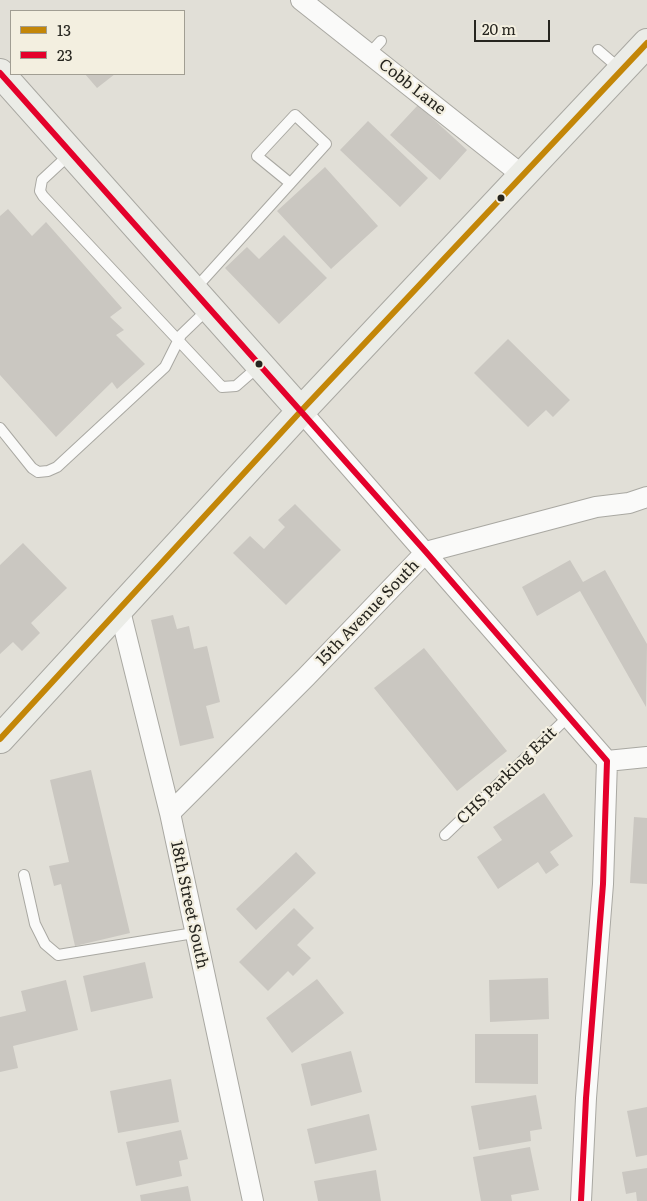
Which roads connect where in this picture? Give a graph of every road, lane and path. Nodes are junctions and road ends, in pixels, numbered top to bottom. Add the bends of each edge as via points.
1 (300, 0) edge
2 (647, 43) edge
3 (598, 50) dead end
4 (621, 70) junction
5 (0, 73) edge
6 (71, 153) junction
7 (522, 175) junction
8 (290, 183) junction
9 (201, 299) junction
10 (178, 341) junction
11 (260, 365) junction
12 (300, 411) junction
13 (0, 428) edge
14 (647, 497) edge
15 (426, 552) junction
16 (120, 611) junction
17 (569, 716) junction
18 (0, 739) edge
19 (647, 757) edge
20 (607, 762) junction
21 (170, 813) junction
22 (445, 835) dead end
23 (24, 875) dead end
24 (194, 933) junction
25 (253, 1201) edge
26 (581, 1201) edge

1 - 7 street, Cobb Lane via 375,47
2 - 4 street
3 - 4 lane
4 - 7 street
5 - 6 street
6 - 9 street
6 - 10 lane via 42,180 40,191
7 - 12 street
8 - 8 lane via 326,144 294,115 257,156
8 - 9 lane
9 - 10 lane
9 - 11 street
10 - 11 lane via 222,387 236,386
10 - 13 lane via 165,366 48,472 32,468
11 - 12 street
12 - 15 street
12 - 16 street
14 - 15 street, 15th Avenue South via 596,507
15 - 17 street
15 - 21 street, 15th Avenue South
16 - 18 street
16 - 21 street, 18th Street South
17 - 20 street
17 - 22 lane, CHS Parking Exit
19 - 20 street
20 - 26 street via 603,884
21 - 24 street, 18th Street South
23 - 24 lane via 35,924 45,944 58,955
24 - 25 street, 18th Street South

